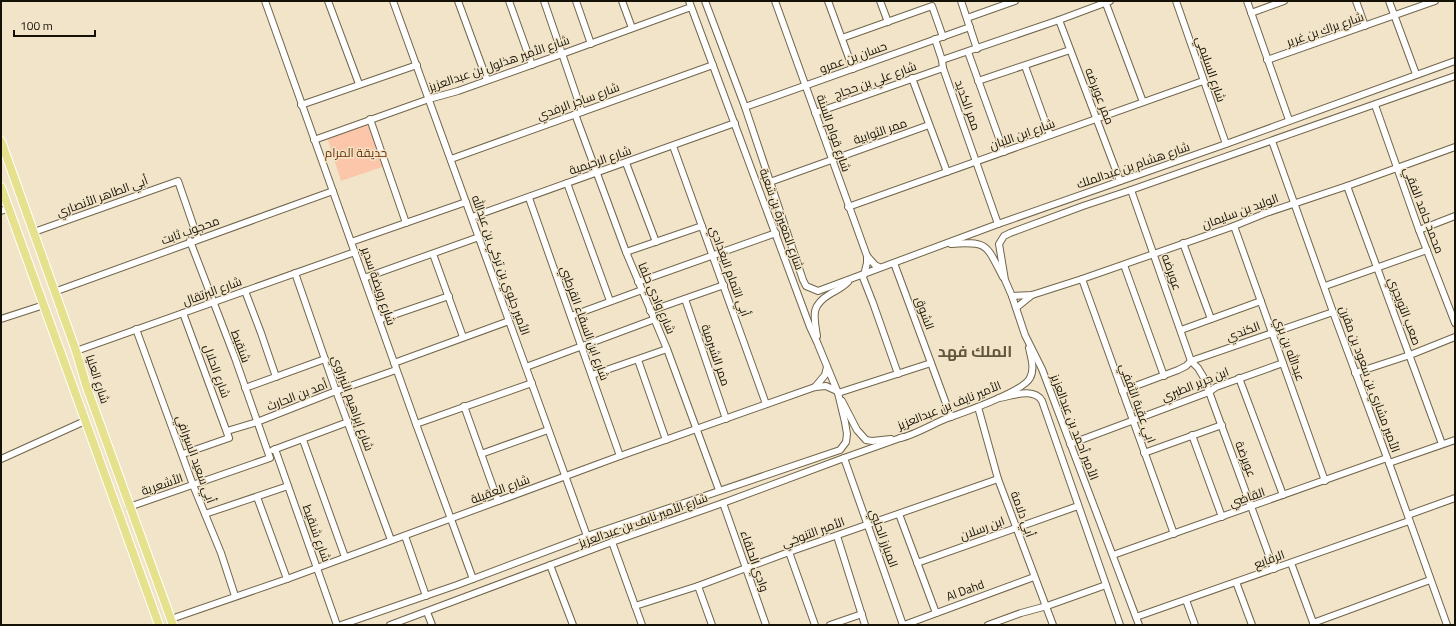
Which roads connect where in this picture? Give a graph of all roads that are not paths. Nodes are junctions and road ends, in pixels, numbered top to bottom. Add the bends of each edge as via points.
1 (264, 1) edge
2 (328, 1) edge
3 (393, 1) edge
4 (458, 1) edge
5 (509, 1) edge
6 (544, 1) edge
7 (576, 1) edge
8 (622, 1) edge
9 (775, 1) edge
10 (828, 1) edge
11 (880, 1) edge
12 (961, 1) edge
13 (1015, 1) edge
14 (1176, 1) edge
15 (1247, 1) edge
16 (1284, 1) edge
17 (1356, 1) edge
18 (1390, 1) edge
19 (1435, 1) edge
20 (707, 2) edge
21 (1107, 2) edge
22 (1422, 3) edge
23 (690, 4) edge
24 (997, 4) edge
25 (1251, 13) junction
26 (1395, 16) junction
27 (967, 18) junction
28 (1059, 20) junction
29 (888, 22) junction
30 (1365, 26) junction
31 (970, 27) junction
32 (632, 28) junction
33 (943, 36) junction
34 (842, 38) junction
35 (935, 39) junction
36 (591, 44) junction
37 (977, 49) junction
38 (1070, 50) junction
39 (968, 52) junction
40 (562, 54) junction
41 (942, 60) junction
42 (1267, 60) junction
43 (1455, 61) edge
44 (417, 65) junction
45 (532, 65) junction
46 (713, 65) junction
47 (1025, 66) junction
48 (942, 68) junction
49 (853, 69) junction
50 (1416, 74) junction
51 (1455, 76) edge
52 (912, 78) junction
53 (487, 80) junction
54 (1203, 81) junction
55 (978, 82) junction
56 (359, 84) junction
57 (805, 86) junction
58 (429, 99) junction
59 (1142, 102) junction
60 (301, 105) junction
61 (1375, 105) junction
62 (744, 108) junction
63 (582, 112) junction
64 (815, 113) junction
65 (575, 114) junction
66 (370, 119) junction
67 (1097, 119) junction
68 (1289, 120) junction
69 (735, 123) junction
70 (929, 125) junction
71 (1050, 135) junction
72 (314, 140) junction
73 (1272, 141) junction
74 (2, 144) edge
75 (1226, 144) junction
76 (673, 146) junction
77 (1455, 147) edge
78 (1004, 152) junction
79 (451, 159) junction
80 (831, 160) junction
81 (976, 162) junction
82 (626, 163) junction
83 (1397, 168) junction
84 (947, 172) junction
85 (597, 173) junction
86 (1120, 181) junction
87 (770, 182) junction
88 (568, 183) junction
89 (1347, 186) junction
90 (1, 187) edge
91 (1132, 190) junction
92 (333, 191) junction
93 (529, 198) junction
94 (466, 202) junction
95 (1295, 203) junction
96 (848, 208) junction
97 (5, 210) edge
98 (1455, 216) edge
99 (472, 217) junction
100 (406, 223) junction
101 (998, 224) junction
102 (702, 226) junction
103 (1234, 226) junction
104 (1419, 230) junction
105 (34, 232) junction
106 (776, 233) junction
107 (1004, 236) joint
108 (479, 237) junction
109 (198, 239) junction
110 (190, 242) junction
111 (352, 242) junction
112 (656, 242) junction
113 (1183, 244) junction
114 (943, 245) junction
115 (1428, 250) junction
116 (355, 252) junction
117 (626, 252) junction
118 (433, 254) junction
119 (1154, 254) junction
120 (712, 255) junction
121 (867, 256) junction
122 (894, 262) junction
123 (1124, 265) junction
124 (879, 267) junction
125 (1377, 267) junction
126 (295, 273) junction
127 (863, 275) junction
128 (364, 278) junction
129 (1082, 279) junction
130 (1005, 280) junction
131 (849, 281) junction
132 (638, 282) junction
133 (724, 285) junction
134 (1325, 286) junction
135 (642, 290) junction
136 (244, 291) junction
137 (818, 291) joint
138 (54, 292) junction
139 (1032, 295) junction
140 (449, 296) junction
141 (1012, 296) junction
142 (685, 299) junction
143 (610, 301) junction
144 (1261, 301) junction
145 (212, 302) junction
146 (44, 305) junction
147 (1016, 308) junction
148 (650, 311) junction
149 (1333, 312) junction
150 (183, 313) junction
151 (571, 316) junction
152 (1, 319) edge
153 (1211, 319) junction
154 (379, 320) junction
155 (655, 320) junction
156 (509, 321) junction
157 (1455, 323) edge
158 (136, 329) junction
159 (1181, 330) junction
160 (1272, 332) junction
161 (1025, 335) junction
162 (463, 337) junction
163 (1455, 338) edge
164 (818, 342) junction
165 (581, 346) junction
166 (667, 349) junction
167 (76, 351) junction
168 (1410, 355) junction
169 (326, 359) junction
170 (638, 360) junction
171 (1191, 361) junction
172 (1283, 362) junction
173 (394, 363) junction
174 (931, 363) junction
175 (526, 367) junction
176 (827, 367) junction
177 (396, 370) junction
178 (1355, 373) junction
179 (898, 374) junction
180 (592, 375) junction
181 (1164, 376) junction
182 (276, 377) junction
183 (1239, 378) junction
184 (532, 383) junction
185 (815, 387) junction
186 (87, 388) junction
187 (245, 388) junction
188 (74, 391) junction
189 (336, 391) junction
190 (1122, 391) junction
191 (1209, 392) junction
192 (838, 394) junction
193 (999, 398) junction
194 (766, 404) junction
195 (464, 406) junction
196 (978, 408) junction
197 (950, 417) junction
198 (726, 419) junction
199 (85, 421) junction
200 (1133, 421) junction
201 (257, 422) junction
202 (348, 422) junction
203 (416, 424) junction
204 (1222, 425) junction
205 (696, 429) junction
206 (548, 430) junction
207 (227, 431) junction
208 (1192, 436) junction
209 (903, 437) junction
210 (303, 440) junction
211 (666, 440) junction
212 (1455, 440) edge
213 (1070, 444) junction
214 (1442, 444) junction
215 (845, 445) joint
216 (276, 449) junction
217 (1144, 453) junction
218 (183, 454) junction
219 (481, 454) junction
220 (269, 455) junction
221 (620, 456) junction
222 (844, 458) junction
223 (1, 459) edge
224 (1388, 461) junction
225 (565, 477) junction
226 (998, 479) junction
227 (1325, 481) junction
228 (193, 485) junction
229 (288, 486) junction
230 (719, 490) junction
231 (1283, 495) junction
232 (257, 497) junction
233 (1455, 498) edge
234 (498, 501) junction
235 (723, 503) junction
236 (1078, 506) junction
237 (1252, 506) junction
238 (129, 507) junction
239 (205, 514) junction
240 (899, 514) junction
241 (1222, 517) junction
242 (1408, 518) junction
243 (450, 519) junction
244 (867, 524) junction
245 (1016, 527) junction
246 (1174, 534) junction
247 (405, 536) junction
248 (587, 536) junction
249 (837, 536) junction
250 (391, 540) junction
251 (612, 542) junction
252 (789, 552) junction
253 (1113, 555) junction
254 (345, 557) junction
255 (917, 563) junction
256 (1291, 563) junction
257 (550, 565) junction
258 (318, 568) junction
259 (746, 569) junction
260 (1274, 569) junction
261 (1034, 577) junction
262 (287, 579) junction
263 (473, 579) junction
264 (1430, 580) junction
265 (1236, 582) junction
266 (1106, 585) junction
267 (698, 586) junction
268 (235, 596) junction
269 (426, 596) junction
270 (1186, 600) junction
271 (635, 606) junction
272 (1047, 606) junction
273 (427, 612) junction
274 (936, 613) junction
275 (862, 614) junction
276 (1136, 618) junction
277 (172, 622) edge
278 (998, 623) edge
279 (1314, 624) edge
280 (159, 625) edge
281 (337, 625) edge
282 (341, 625) edge
283 (390, 625) edge
284 (432, 625) edge
285 (573, 625) edge
286 (642, 625) edge
287 (712, 625) edge
288 (766, 625) edge
289 (815, 625) edge
290 (830, 625) edge
291 (865, 625) edge
292 (904, 625) edge
293 (988, 625) edge
294 (1053, 625) edge
295 (1120, 625) edge
296 (1138, 625) edge
297 (1196, 625) edge
298 (1252, 625) edge
299 (1447, 625) edge

1 - 60 street, شارع رويضة سدير
2 - 56 street
3 - 44 street, الأمير جلوي بن تركي بن عبدالله
4 - 53 street
5 - 45 street
6 - 40 street
7 - 36 street
8 - 32 street
9 - 57 street, شارع قوام السنة
10 - 34 street
11 - 29 street
12 - 27 street
13 - 24 street
14 - 54 street, شارع السليمي
15 - 25 street
16 - 25 street
17 - 30 street
18 - 26 street
19 - 22 street, شارع براك بن غرير
20 - 62 street, شارع المغيرة بن شعبة
21 - 28 street
21 - 59 street
22 - 26 street, شارع براك بن غرير
23 - 32 street, شارع الأمير هذلول بن عبدالعزيز
23 - 46 street, شارع المغيرة بن شعبة
24 - 27 street
25 - 42 street
26 - 30 street, شارع براك بن غرير
26 - 50 street
27 - 31 street
28 - 37 street
28 - 38 street, ممر عويرضه
29 - 33 street via 932,6
29 - 34 street
30 - 42 street, شارع براك بن غرير
31 - 33 street, حسان بن عمرو
31 - 37 street
32 - 36 street, شارع الأمير هذلول بن عبدالعزيز
33 - 35 street, حسان بن عمرو
34 - 49 street
35 - 41 street, ممر الكديد
35 - 49 street, حسان بن عمرو
36 - 40 street, شارع الأمير هذلول بن عبدالعزيز
37 - 39 street
38 - 47 street
38 - 67 street, ممر عويرضه
39 - 41 street
39 - 55 street
40 - 45 street, شارع الأمير هذلول بن عبدالعزيز
40 - 63 street
41 - 48 street, ممر الكديد
42 - 68 street
43 - 50 street, شارع هشام بن عبدالملك
44 - 56 street
44 - 58 street, الأمير جلوي بن تركي بن عبدالله
45 - 53 street, شارع الأمير هذلول بن عبدالعزيز
46 - 63 street, شارع ساجر الرفدي
46 - 69 street, شارع المغيرة بن شعبة
47 - 55 street
47 - 71 street
48 - 52 street, شارع علي بن حجاج
48 - 81 street, ممر الكديد
49 - 57 street, حسان بن عمرو
50 - 68 street, شارع هشام بن عبدالملك
51 - 61 street, شارع هشام بن عبدالملك
52 - 64 street, شارع علي بن حجاج
52 - 70 street
53 - 58 street, شارع الأمير هذلول بن عبدالعزيز
54 - 59 street, شارع ابن اللبان
54 - 75 street, شارع السليمي
55 - 78 street
56 - 60 street
57 - 62 street, حسان بن عمرو
57 - 64 street, شارع قوام السنة
58 - 66 street, شارع الأمير هذلول بن عبدالعزيز
58 - 79 street, الأمير جلوي بن تركي بن عبدالله
59 - 67 street, شارع ابن اللبان
60 - 72 street, شارع رويضة سدير
61 - 73 street, شارع هشام بن عبدالملك
61 - 83 street, محمد حامد الفقي
62 - 87 street, شارع المغيرة بن شعبة
63 - 65 street, شارع ساجر الرفدي
64 - 80 street, شارع قوام السنة
65 - 79 street, شارع ساجر الرفدي
65 - 85 street, شارع وادي حلفا
66 - 72 street, شارع الأمير هذلول بن عبدالعزيز
66 - 100 street
67 - 71 street, شارع ابن اللبان
67 - 86 street, ممر عويرضه
68 - 75 street, شارع هشام بن عبدالملك
69 - 76 street, شارع الرحيمية
69 - 106 street, شارع المغيرة بن شعبة
70 - 80 street, ممر الثوابية
70 - 84 street
71 - 78 street, شارع ابن اللبان
72 - 92 street, شارع رويضة سدير
73 - 91 street, شارع هشام بن عبدالملك
73 - 95 street, الأمير مشاري بن سعود بن مقرن
74 - 105 main road, شارع العليا
75 - 86 street, شارع هشام بن عبدالملك
76 - 82 street, شارع الرحيمية
76 - 102 street, أبي التمام البغدادي
77 - 83 street, الوليد بن سليمان
78 - 81 street, شارع ابن اللبان
79 - 94 street, الأمير جلوي بن تركي بن عبدالله
80 - 87 street, ممر الثوابية
80 - 96 street, شارع قوام السنة
81 - 84 street, شارع ابن اللبان
81 - 101 street, ممر الكديد
82 - 85 street, شارع الرحيمية
82 - 112 street
83 - 89 street, الوليد بن سليمان
83 - 104 street, محمد حامد الفقي
84 - 96 street, شارع ابن اللبان
85 - 88 street, شارع الرحيمية
85 - 117 street, شارع وادي حلفا
86 - 101 street, شارع هشام بن عبدالملك
87 - 137 street, شارع المغيرة بن شعبة via 806,286
88 - 93 street, شارع الرحيمية
88 - 143 street
89 - 95 street, الوليد بن سليمان
89 - 125 street, صعب التويجري
90 - 97 main road
91 - 107 street, شارع هشام بن عبدالملك
91 - 119 street, عويرضه
92 - 109 street, محجوب ثابت
92 - 111 street, شارع رويضة سدير
93 - 99 street, شارع الرحيمية
93 - 151 street, شارع ابن السقاء القرطبي
94 - 99 street, الأمير جلوي بن تركي بن عبدالله
94 - 100 street
95 - 103 street, الوليد بن سليمان
95 - 134 street, الأمير مشاري بن سعود بن مقرن
96 - 121 street, شارع قوام السنة
97 - 146 main road
98 - 104 street
99 - 108 street, الأمير جلوي بن تركي بن عبدالله
100 - 111 street
101 - 114 street, شارع هشام بن عبدالملك
102 - 112 street
102 - 120 street, أبي التمام البغدادي
103 - 113 street, الوليد بن سليمان
103 - 144 street, عبدالله بن بري
104 - 115 street, محمد حامد الفقي
105 - 109 street, أبي الطاهر الأنصاري via 178,181
105 - 138 main road, شارع العليا
106 - 120 street
106 - 164 street, شارع المغيرة بن شعبة via 810,327
107 - 130 street, الأمير أحمد بن عبدالعزيز via 999,244
108 - 118 street
108 - 156 street, الأمير جلوي بن تركي بن عبدالله
109 - 110 street, محجوب ثابت
110 - 138 street, محجوب ثابت
110 - 145 street, شنقيط
111 - 116 street, شارع رويضة سدير
112 - 117 street
113 - 119 street, الوليد بن سليمان
113 - 153 street
114 - 122 street, شارع هشام بن عبدالملك
114 - 130 street via 983,245
115 - 125 street
115 - 157 street, محمد حامد الفقي
116 - 126 street, شارع البرتقال
116 - 128 street, شارع رويضة سدير
117 - 132 street, شارع وادي حلفا
118 - 128 street
118 - 140 street
119 - 123 street, الوليد بن سليمان
119 - 159 street, عويرضه
120 - 132 street
120 - 133 street, أبي التمام البغدادي
121 - 124 street, شارع قوام السنة
121 - 127 street
122 - 124 street, شارع هشام بن عبدالملك
122 - 174 street, الشوق
123 - 129 street, الوليد بن سليمان
123 - 181 street
124 - 127 street, شارع هشام بن عبدالملك
125 - 134 street
125 - 168 street, صعب التويجري
126 - 136 street, شارع البرتقال
126 - 169 street, شارع إبراهيم النبراوي
127 - 131 street, شارع هشام بن عبدالملك
127 - 179 street
128 - 154 street, شارع رويضة سدير
129 - 139 street, الوليد بن سليمان
129 - 190 street, ابي عقبة الثقفي
130 - 141 street, الأمير أحمد بن عبدالعزيز
131 - 137 street, شارع هشام بن عبدالملك
131 - 164 street via 816,306 814,314
132 - 135 street, شارع وادي حلفا
133 - 142 street
133 - 194 street, أبي التمام البغدادي
134 - 149 street, الأمير مشاري بن سعود بن مقرن
135 - 143 street
135 - 148 street, شارع وادي حلفا
136 - 145 street, شارع البرتقال
136 - 182 street
138 - 167 main road, شارع العليا
139 - 141 street, الوليد بن سليمان
139 - 147 street, الوليد بن سليمان
140 - 154 street
140 - 162 street
141 - 147 street, الأمير أحمد بن عبدالعزيز
142 - 148 street
142 - 198 street, ممر الشبرمية
143 - 151 street
144 - 153 street
144 - 160 street, عبدالله بن بري
145 - 150 street, شارع البرتقال
145 - 187 street, شنقيط
146 - 152 street
146 - 188 main road
147 - 161 street, الأمير أحمد بن عبدالعزيز
148 - 155 street, شارع وادي حلفا
149 - 160 street, الكندي
149 - 178 street, الأمير مشاري بن سعود بن مقرن
150 - 158 street, شارع البرتقال
150 - 207 street, شارع الحلال
151 - 165 street, شارع ابن السقاء القرطبي
153 - 159 street
154 - 173 street, شارع رويضة سدير
155 - 165 street
155 - 166 street, شارع وادي حلفا
156 - 162 street
156 - 175 street, الأمير جلوي بن تركي بن عبدالله
158 - 167 street, شارع البرتقال
158 - 218 street, أبي سعيد السيرافي
159 - 171 street, عويرضه
160 - 171 street, الكندي
160 - 172 street, عبدالله بن بري
161 - 193 street, الأمير نايف بن عبدالعزيز via 1031,359 1030,379 1026,384
161 - 213 street, الأمير أحمد بن عبدالعزيز via 1042,369
162 - 173 street
163 - 168 street
164 - 176 street, شارع المغيرة بن شعبة
165 - 175 street
165 - 180 street, شارع ابن السقاء القرطبي
166 - 170 street
166 - 205 street, شارع وادي حلفا
167 - 186 main road, شارع العليا
168 - 178 street
168 - 214 street, صعب التويجري
169 - 182 street
169 - 189 street, شارع إبراهيم النبراوي
170 - 180 street
170 - 211 street
171 - 181 street, الكندي
171 - 191 street, عويرضة via 1198,368
172 - 183 street, ابن جرير الطبري
172 - 227 street, عبدالله بن بري
173 - 177 street, شارع رويضة سدير
174 - 179 street
174 - 197 street, الشوق
175 - 184 street, الأمير جلوي بن تركي بن عبدالله
176 - 185 street via 825,375
176 - 192 street, شارع المغيرة بن شعبة
177 - 189 street, أمد بن الحارث
177 - 203 street, شارع رويضة سدير
178 - 224 street, الأمير مشاري بن سعود بن مقرن
179 - 192 street
180 - 221 street, شارع ابن السقاء القرطبي
181 - 190 street, الكندي
182 - 187 street
183 - 191 street, ابن جرير الطبري via 1216,386
183 - 231 street
184 - 195 street
184 - 206 street, الأمير جلوي بن تركي بن عبدالله
185 - 192 street, شارع العقيلة via 826,386
185 - 194 street, شارع العقيلة
186 - 188 main road via 83,397
186 - 238 main road, شارع العليا
187 - 201 street, شنقيط
188 - 199 main road
189 - 201 street, أمد بن الحارث
189 - 202 street, شارع إبراهيم النبراوي
190 - 200 street, ابي عقبة الثقفي
191 - 200 street, ابن جرير الطبري
191 - 204 street, عويرضة
192 - 209 street, الأمير نايف بن عبدالعزيز via 857,430 866,440
192 - 215 street, شارع المغيرة بن شعبة via 848,434
193 - 196 street, الأمير نايف بن عبدالعزيز
193 - 236 street, الأمير أحمد بن عبدالعزيز via 1032,394 1040,397
194 - 198 street, شارع العقيلة
195 - 203 street
195 - 219 street
196 - 197 street, الأمير نايف بن عبدالعزيز
196 - 226 street, أبي دلامة
197 - 209 street, الأمير نايف بن عبدالعزيز
198 - 205 street, شارع العقيلة
199 - 223 street
199 - 280 main road
200 - 213 street, ابن جرير الطبري
200 - 217 street, ابي عقبة الثقفي
201 - 207 street, أمد بن الحارث
201 - 220 street, شنقيط
202 - 210 street, الأشعرية
202 - 250 street, شارع إبراهيم النبراوي
203 - 243 street, شارع رويضة سدير
204 - 208 street
204 - 237 street, عويرضة
205 - 211 street, شارع العقيلة
205 - 230 street, شارع وادي حلفا
206 - 219 street
206 - 225 street, الأمير جلوي بن تركي بن عبدالله
207 - 218 street, شارع الحلال via 229,438
208 - 217 street
208 - 241 street
209 - 222 street, شارع الأمير نايف بن عبدالعزيز
210 - 216 street, الأشعرية
210 - 254 street
211 - 221 street, شارع العقيلة
212 - 214 street, القاضي
213 - 253 street, الأمير أحمد بن عبدالعزيز
214 - 224 street, القاضي
215 - 230 street, شارع الأمير نايف بن عبدالعزيز via 840,450
216 - 220 street, الأشعرية
216 - 229 street, شارع شنقيط
217 - 246 street, ابي عقبة الثقفي
218 - 228 street, أبي سعيد السيرافي
219 - 234 street
220 - 228 street, الأشعرية
221 - 225 street, شارع العقيلة
222 - 235 street, شارع الأمير نايف بن عبدالعزيز
222 - 244 street, المبارز الحلبي
224 - 227 street, القاضي
224 - 242 street, الأمير مشاري بن سعود بن مقرن
225 - 234 street, شارع العقيلة
225 - 248 street, الأمير جلوي بن تركي بن عبدالله
226 - 240 street, الأمير التنوخي
226 - 245 street, أبي دلامة
227 - 231 street, القاضي
228 - 238 street, الأشعرية
228 - 239 street, أبي سعيد السيرافي
229 - 232 street
229 - 258 street, شارع شنقيط
230 - 248 street, شارع الأمير نايف بن عبدالعزيز
231 - 237 street, القاضي
232 - 239 street
232 - 262 street
233 - 242 street, الرفايع
234 - 243 street, شارع العقيلة
235 - 251 street, شارع الأمير نايف بن عبدالعزيز
235 - 259 street, وادي الحلقاء
236 - 245 street, ابن رسلان
236 - 266 street, الأمير أحمد بن عبدالعزيز
237 - 241 street, القاضي
237 - 260 street, عويرضة
238 - 277 main road, شارع العليا
239 - 268 street, أبي سعيد السيرافي
240 - 244 street, الأمير التنوخي
240 - 255 street
241 - 246 street, القاضي
242 - 256 street, الرفايع
242 - 264 street, الأمير مشاري بن سعود بن مقرن
243 - 247 street, شارع العقيلة
243 - 263 street, شارع رويضة سدير
244 - 249 street, الأمير التنوخي
244 - 292 street, المبارز الحلبي
245 - 255 street, ابن رسلان
245 - 261 street, أبي دلامة
246 - 253 street, القاضي
247 - 250 street, شارع العقيلة
247 - 269 street
248 - 263 street, شارع الأمير نايف بن عبدالعزيز
249 - 252 street, الأمير التنوخي
249 - 275 street
250 - 254 street, شارع العقيلة
251 - 257 street, شارع الأمير نايف بن عبدالعزيز
251 - 271 street
252 - 259 street, الأمير التنوخي
252 - 289 street
253 - 276 street, الأمير أحمد بن عبدالعزيز
254 - 258 street, شارع العقيلة
255 - 274 street
256 - 260 street, الرفايع
256 - 279 street
257 - 273 street, شارع الأمير نايف بن عبدالعزيز
257 - 285 street
258 - 262 street, شارع العقيلة
258 - 281 street, شارع شنقيط
259 - 267 street, الأمير التنوخي
259 - 288 street, وادي الحلقاء
260 - 265 street, الرفايع
261 - 272 street, أبي دلامة
261 - 274 street, Al Dahd
262 - 268 street, شارع العقيلة
263 - 269 street, شارع الأمير نايف بن عبدالعزيز
264 - 279 street
264 - 299 street, الأمير مشاري بن سعود بن مقرن
265 - 270 street, الرفايع
265 - 298 street
266 - 272 street
266 - 295 street, الأمير أحمد بن عبدالعزيز
267 - 271 street, الأمير التنوخي
267 - 287 street
268 - 277 street, شارع العقيلة
269 - 282 street, شارع الأمير نايف بن عبدالعزيز
270 - 276 street, الرفايع
270 - 297 street
271 - 286 street
272 - 278 street
272 - 294 street, أبي دلامة
273 - 283 street, شارع الأمير نايف بن عبدالعزيز
273 - 284 street
274 - 292 street, Al Dahd
275 - 290 street
275 - 291 street
276 - 296 street, الأمير أحمد بن عبدالعزيز
278 - 293 street

